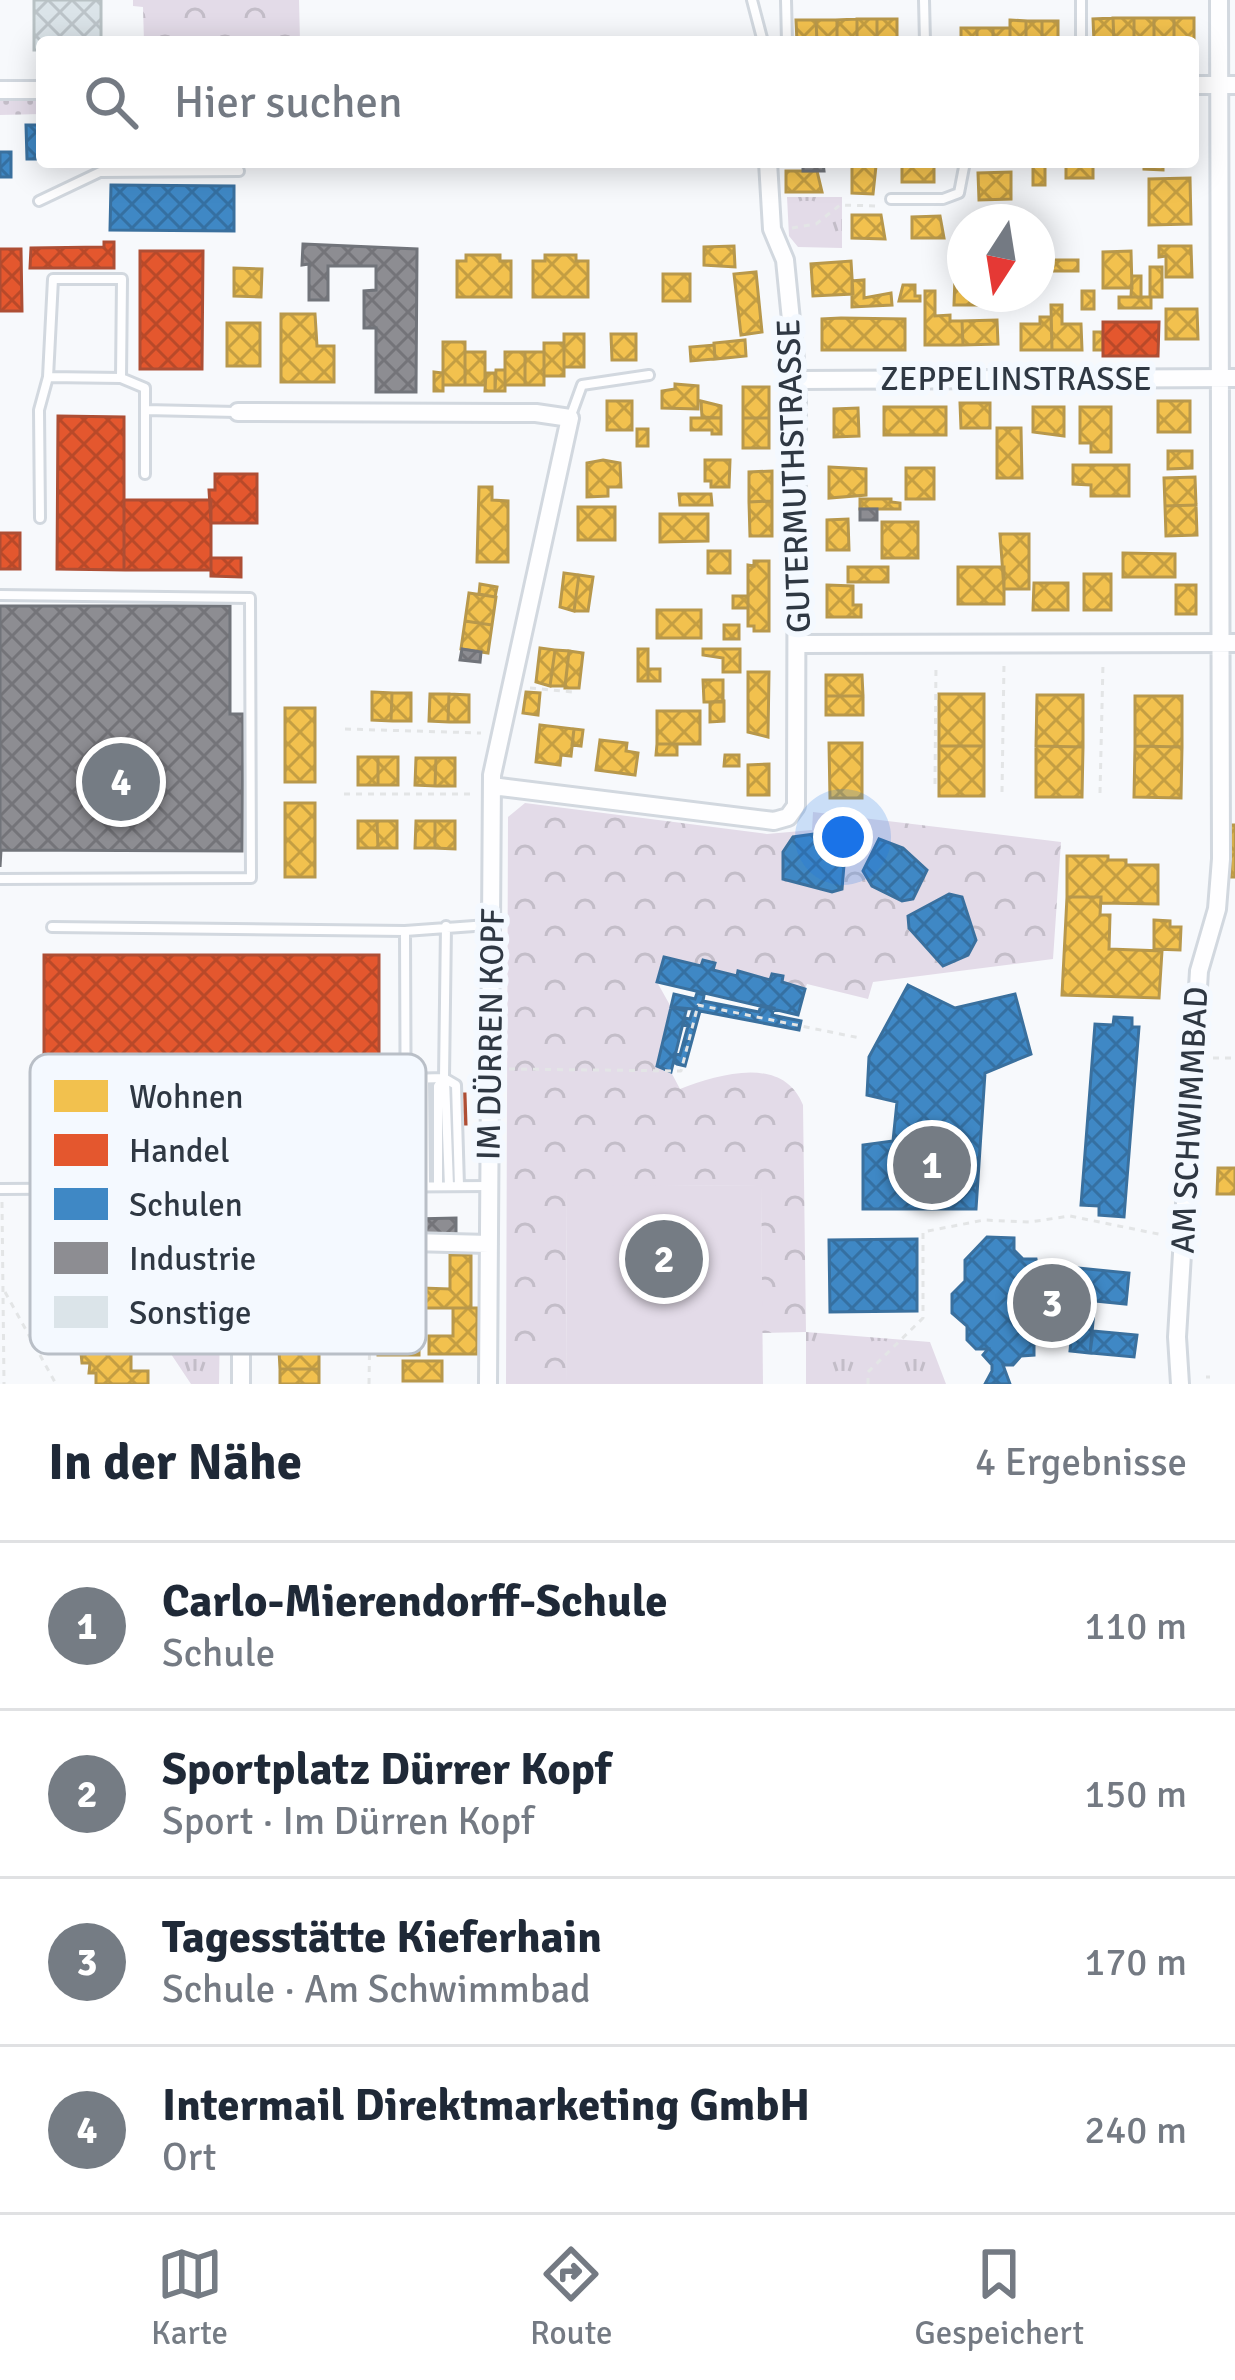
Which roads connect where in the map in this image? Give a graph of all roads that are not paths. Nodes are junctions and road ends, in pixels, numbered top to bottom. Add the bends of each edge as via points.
1 (752, 0) edge
2 (786, 0) edge
3 (924, 0) edge
4 (1082, 0) edge
5 (1219, 0) edge
6 (761, 36) edge
7 (787, 36) edge
8 (925, 36) edge
9 (1081, 36) edge
10 (1227, 85) edge
11 (0, 90) edge
12 (36, 90) edge
13 (98, 168) edge
14 (135, 168) edge
15 (768, 168) edge
16 (964, 168) edge
17 (239, 171) dead end
18 (891, 199) road end
19 (39, 201) dead end
20 (649, 375) dead end
21 (48, 377) junction
22 (121, 378) junction
23 (1228, 378) edge
24 (797, 380) junction
25 (145, 410) junction
26 (238, 412) joint
27 (570, 418) junction
28 (145, 474) dead end
29 (40, 518) dead end
30 (0, 595) edge
31 (1227, 643) edge
32 (798, 644) junction
33 (492, 790) junction
34 (0, 879) edge
35 (446, 926) junction
36 (492, 926) junction
37 (52, 927) dead end
38 (405, 931) junction
39 (406, 1054) edge
40 (444, 1078) junction
41 (426, 1079) edge
42 (426, 1186) edge
43 (449, 1186) junction
44 (490, 1186) junction
45 (426, 1242) edge
46 (489, 1244) junction
47 (241, 1354) edge
48 (241, 1384) edge
49 (488, 1384) edge
50 (1180, 1384) edge

1 - 6 lane
2 - 7 lane
3 - 8 lane
4 - 9 lane
5 - 10 street, AM SCHWIMMBAD
10 - 23 street, AM SCHWIMMBAD
11 - 12 street
13 - 19 lane
14 - 17 lane
15 - 24 street, GUTERMUTHSTRASSE
16 - 18 lane via 959,193
20 - 27 lane, IM DÜRREN KOPF via 589,382 578,389
21 - 22 lane
21 - 22 lane via 53,279 122,279
21 - 29 lane via 39,410
22 - 25 lane via 145,388
23 - 24 street, ZEPPELINSTRASSE
23 - 31 street, AM SCHWIMMBAD
24 - 32 street, GUTERMUTHSTRASSE
25 - 26 lane
25 - 28 lane
26 - 27 street
27 - 33 street, IM DÜRREN KOPF
30 - 34 lane via 250,598 251,878
31 - 32 street
31 - 50 street, AM SCHWIMMBAD via 1220,887 1199,970
32 - 33 street, GUTERMUTHSTRASSE via 799,793 791,814 774,821
33 - 36 street, IM DÜRREN KOPF
35 - 36 lane
35 - 38 lane
35 - 40 lane
36 - 44 street, IM DÜRREN KOPF
37 - 38 lane
38 - 39 lane
40 - 41 lane
40 - 43 lane via 438,1086
40 - 43 lane via 456,1085
42 - 43 lane
43 - 44 lane
44 - 46 street, IM DÜRREN KOPF
45 - 46 street
46 - 49 street, IM DÜRREN KOPF
47 - 48 street

